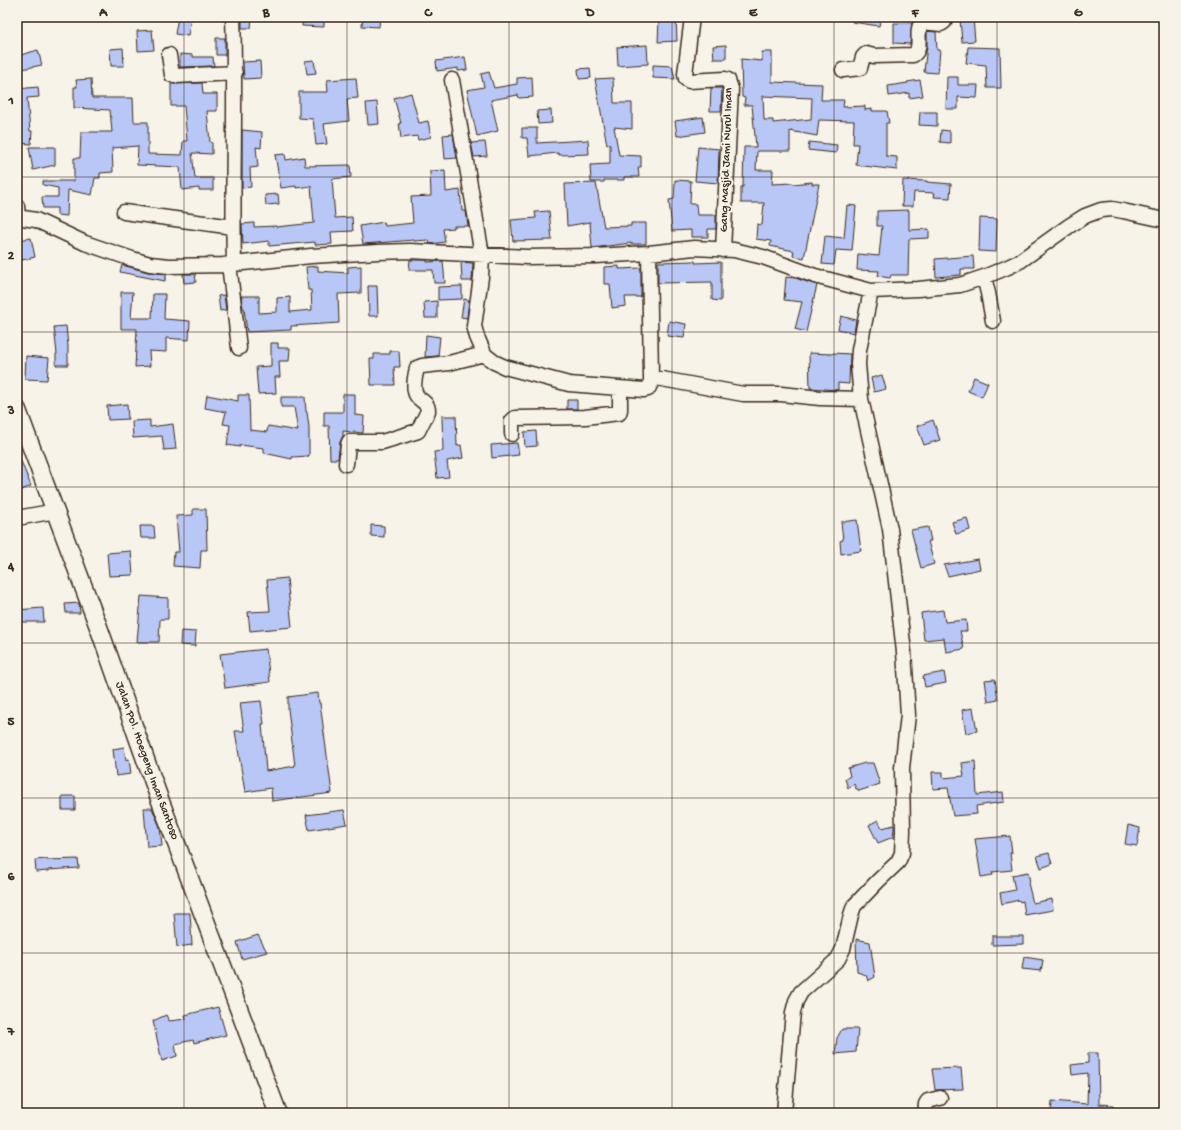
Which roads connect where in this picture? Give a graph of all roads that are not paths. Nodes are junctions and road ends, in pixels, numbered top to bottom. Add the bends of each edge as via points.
1 (233, 17) edge
2 (692, 17) edge
3 (945, 17) edge
4 (169, 55) dead end
5 (842, 70) dead end
6 (235, 73) junction
7 (452, 80) dead end
8 (124, 212) dead end
9 (17, 214) edge
10 (1164, 220) edge
11 (233, 227) junction
12 (723, 250) junction
13 (649, 253) junction
14 (482, 255) junction
15 (232, 264) junction
16 (984, 277) junction
17 (871, 291) junction
18 (993, 321) dead end
19 (239, 348) dead end
20 (484, 354) junction
21 (651, 376) junction
22 (620, 389) junction
23 (861, 399) junction
24 (17, 409) edge
25 (512, 434) dead end
26 (346, 464) dead end
27 (56, 511) junction
28 (17, 518) edge
29 (940, 1098) dead end
30 (278, 1113) edge
31 (784, 1113) edge
32 (925, 1113) edge

1 - 6 street
2 - 12 street, Gang Masjid Jami Nurul Iman via 686,79 728,80 731,89
3 - 5 street via 941,24 922,22 918,29 917,53 874,56 866,54 860,68
4 - 6 street via 171,72 175,76
6 - 11 street
7 - 14 street
8 - 11 street
9 - 15 street via 85,243 150,264
10 - 16 street via 1112,209 1101,210 1068,226 1020,261
11 - 15 street
12 - 13 street via 694,248
12 - 17 street via 763,257 815,276
13 - 14 street via 527,257
13 - 21 street
14 - 15 street via 378,252
14 - 20 street via 482,277 474,326
15 - 19 street
16 - 17 street via 960,284
16 - 18 street
17 - 23 street via 859,350
20 - 22 street via 505,366 569,384
20 - 26 street via 416,368 415,391 428,407 418,431 382,442 349,442
21 - 22 street via 648,389
21 - 23 street via 743,394
22 - 25 street via 619,413 585,417 515,418 512,421
23 - 31 street via 890,529 904,652 908,715 902,768 902,853 898,862 854,906 838,959 801,992 796,1000 792,1012
24 - 27 street, Jalan Pol. Hoegeng Iman Santoso
27 - 28 street
27 - 30 street, Jalan Pol. Hoegeng Iman Santoso via 157,792
29 - 32 street via 928,1101

